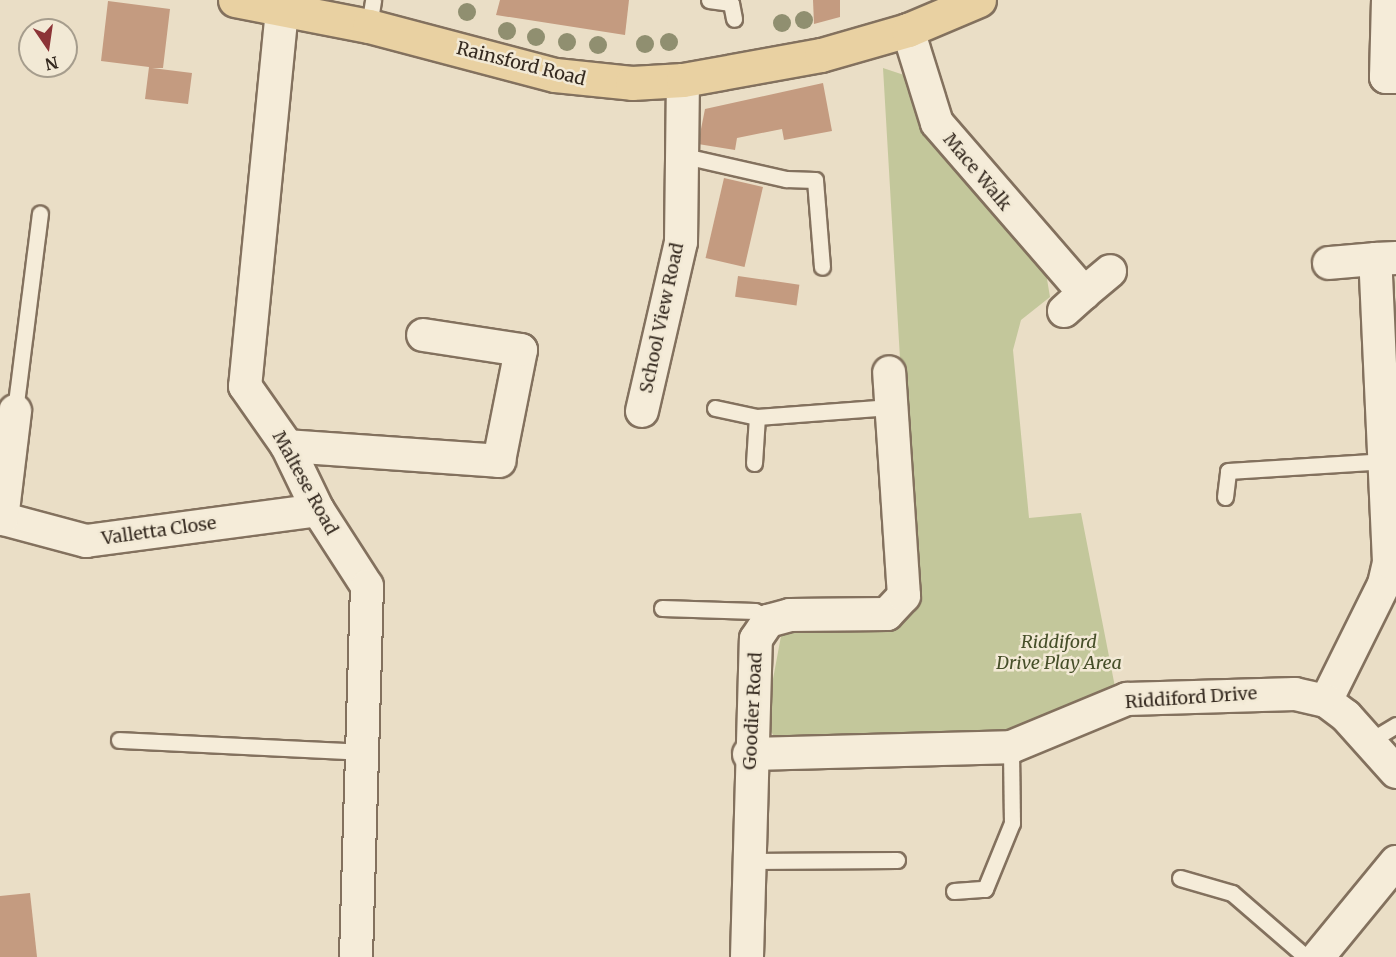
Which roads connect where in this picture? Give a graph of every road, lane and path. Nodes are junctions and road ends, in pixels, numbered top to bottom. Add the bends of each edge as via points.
1 (235, 0) edge
2 (709, 0) edge
3 (979, 0) edge
4 (1388, 0) edge
5 (282, 10) junction
6 (371, 13) edge
7 (734, 19) dead end
8 (908, 30) junction
9 (1396, 77) edge
10 (683, 80) junction
11 (680, 155) junction
12 (40, 214) dead end
13 (1386, 259) edge
14 (1329, 263) dead end
15 (822, 267) dead end
16 (1110, 271) dead end
17 (423, 335) dead end
18 (889, 373) dead end
19 (891, 406) junction
20 (715, 408) dead end
21 (15, 411) joint
22 (642, 411) dead end
23 (757, 417) junction
24 (287, 446) junction
25 (1387, 461) junction
26 (754, 463) dead end
27 (1225, 497) dead end
28 (318, 510) junction
29 (1, 518) edge
30 (1392, 562) edge
31 (662, 608) dead end
32 (768, 621) junction
33 (1326, 701) junction
34 (1396, 724) edge
35 (118, 740) dead end
36 (1368, 742) junction
37 (1011, 747) junction
38 (364, 752) junction
39 (749, 754) junction
40 (1396, 772) edge
41 (897, 860) dead end
42 (749, 861) junction
43 (1396, 862) edge
44 (1180, 878) dead end
45 (954, 891) dead end
46 (356, 957) edge
47 (747, 957) edge
48 (1306, 957) edge
49 (1318, 957) edge

1 - 5 main road, Rainsford Road
2 - 7 lane via 731,3
3 - 8 main road, Rainsford Road
4 - 9 street via 1386,77
5 - 6 main road, Rainsford Road
5 - 24 street, Maltese Road via 245,386
6 - 10 main road, Rainsford Road via 593,82
8 - 10 main road, Rainsford Road via 821,55
8 - 16 street, Mace Walk via 937,123 1074,302
10 - 11 street, School View Road
11 - 15 lane via 815,180
11 - 22 street, School View Road via 681,242
12 - 21 lane
13 - 14 street
13 - 25 street
17 - 24 street via 521,350 499,460
18 - 19 street
19 - 23 lane
19 - 32 street via 904,596 887,614 790,615
20 - 23 lane
21 - 29 street, Valletta Close
23 - 26 lane
24 - 28 street, Maltese Road
25 - 27 lane via 1228,471
25 - 30 street
28 - 29 street, Valletta Close via 86,541
28 - 38 street, Maltese Road via 367,586
30 - 33 street
31 - 32 lane via 755,611
32 - 39 street, Goodier Road via 756,639
33 - 36 street
33 - 37 street, Riddiford Drive via 1295,694 1232,693 1127,699
34 - 36 lane
35 - 38 lane
36 - 40 street
37 - 39 street, Riddiford Drive
37 - 45 lane via 1012,823 985,889
38 - 46 street, Maltese Road
39 - 42 street, Goodier Road
41 - 42 lane
42 - 47 street, Goodier Road
43 - 49 street
44 - 48 lane via 1232,893

